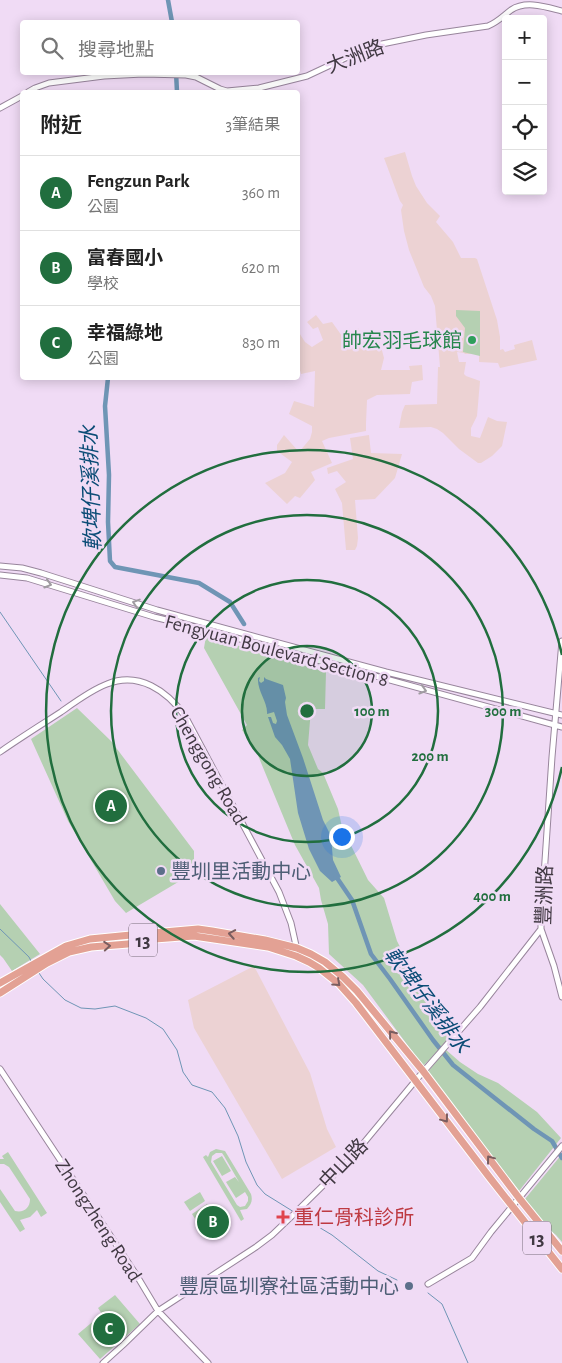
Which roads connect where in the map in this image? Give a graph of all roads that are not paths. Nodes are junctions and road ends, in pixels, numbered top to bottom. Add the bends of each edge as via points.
1 (562, 11) edge
2 (123, 75) edge
3 (172, 75) edge
4 (186, 75) edge
5 (186, 75) edge
6 (32, 90) edge
7 (227, 90) edge
8 (227, 90) edge
9 (20, 97) edge
10 (0, 108) edge
11 (0, 566) edge
12 (0, 575) edge
13 (562, 640) edge
14 (556, 714) junction
15 (562, 715) edge
16 (555, 726) junction
17 (562, 727) edge
18 (0, 752) edge
19 (541, 929) junction
20 (297, 948) junction
21 (296, 956) junction
22 (0, 984) edge
23 (0, 993) edge
24 (562, 997) edge
25 (0, 1069) edge
26 (423, 1071) junction
27 (416, 1080) junction
28 (562, 1146) edge
29 (520, 1198) junction
30 (513, 1206) junction
31 (562, 1251) edge
32 (562, 1269) edge
33 (428, 1284) dead end
34 (158, 1310) junction
35 (103, 1363) edge
36 (208, 1363) edge

1 - 7 street, 大洲路 via 535,5 521,6 488,26 377,45 307,76 259,88
2 - 6 street, 大洲路 via 49,83
3 - 5 street, 大洲路
4 - 8 street, 大洲路
9 - 10 street
14 -> 11 street, Fengyuan Boulevard Section 8 via 158,610 41,573
12 -> 16 street, Fengyuan Boulevard Section 8 via 27,578 154,617
13 - 14 street, 豐洲路
14 - 15 street, Fengyuan Boulevard Section 8
14 - 16 street, 豐洲路
16 - 17 street, Fengyuan Boulevard Section 8
16 - 19 street, 豐洲路
18 - 20 street, Chenggong Road via 108,683 135,680 161,691 185,716 279,892
19 - 24 street, 豐洲路
19 - 26 street, 中山路 via 480,1007
20 - 21 street, Chenggong Road
20 -> 22 main road, 13 via 198,929 90,939 66,946
26 -> 20 main road, 13 via 343,977 325,962
23 -> 21 main road, 13 via 69,952 142,940 194,936 268,947
21 -> 27 main road, 13 via 339,984
25 - 34 street, Zhongzheng Road
26 - 27 street, 中山路
29 -> 26 main road, 13
27 -> 30 main road, 13
27 - 34 street, 中山路 via 352,1157 272,1235
28 - 29 street
29 - 30 street
29 - 31 main road, 13
30 - 32 main road, 13
30 - 33 street via 472,1258
34 - 35 street, 中山路
34 - 36 street, Zhongzheng Road

